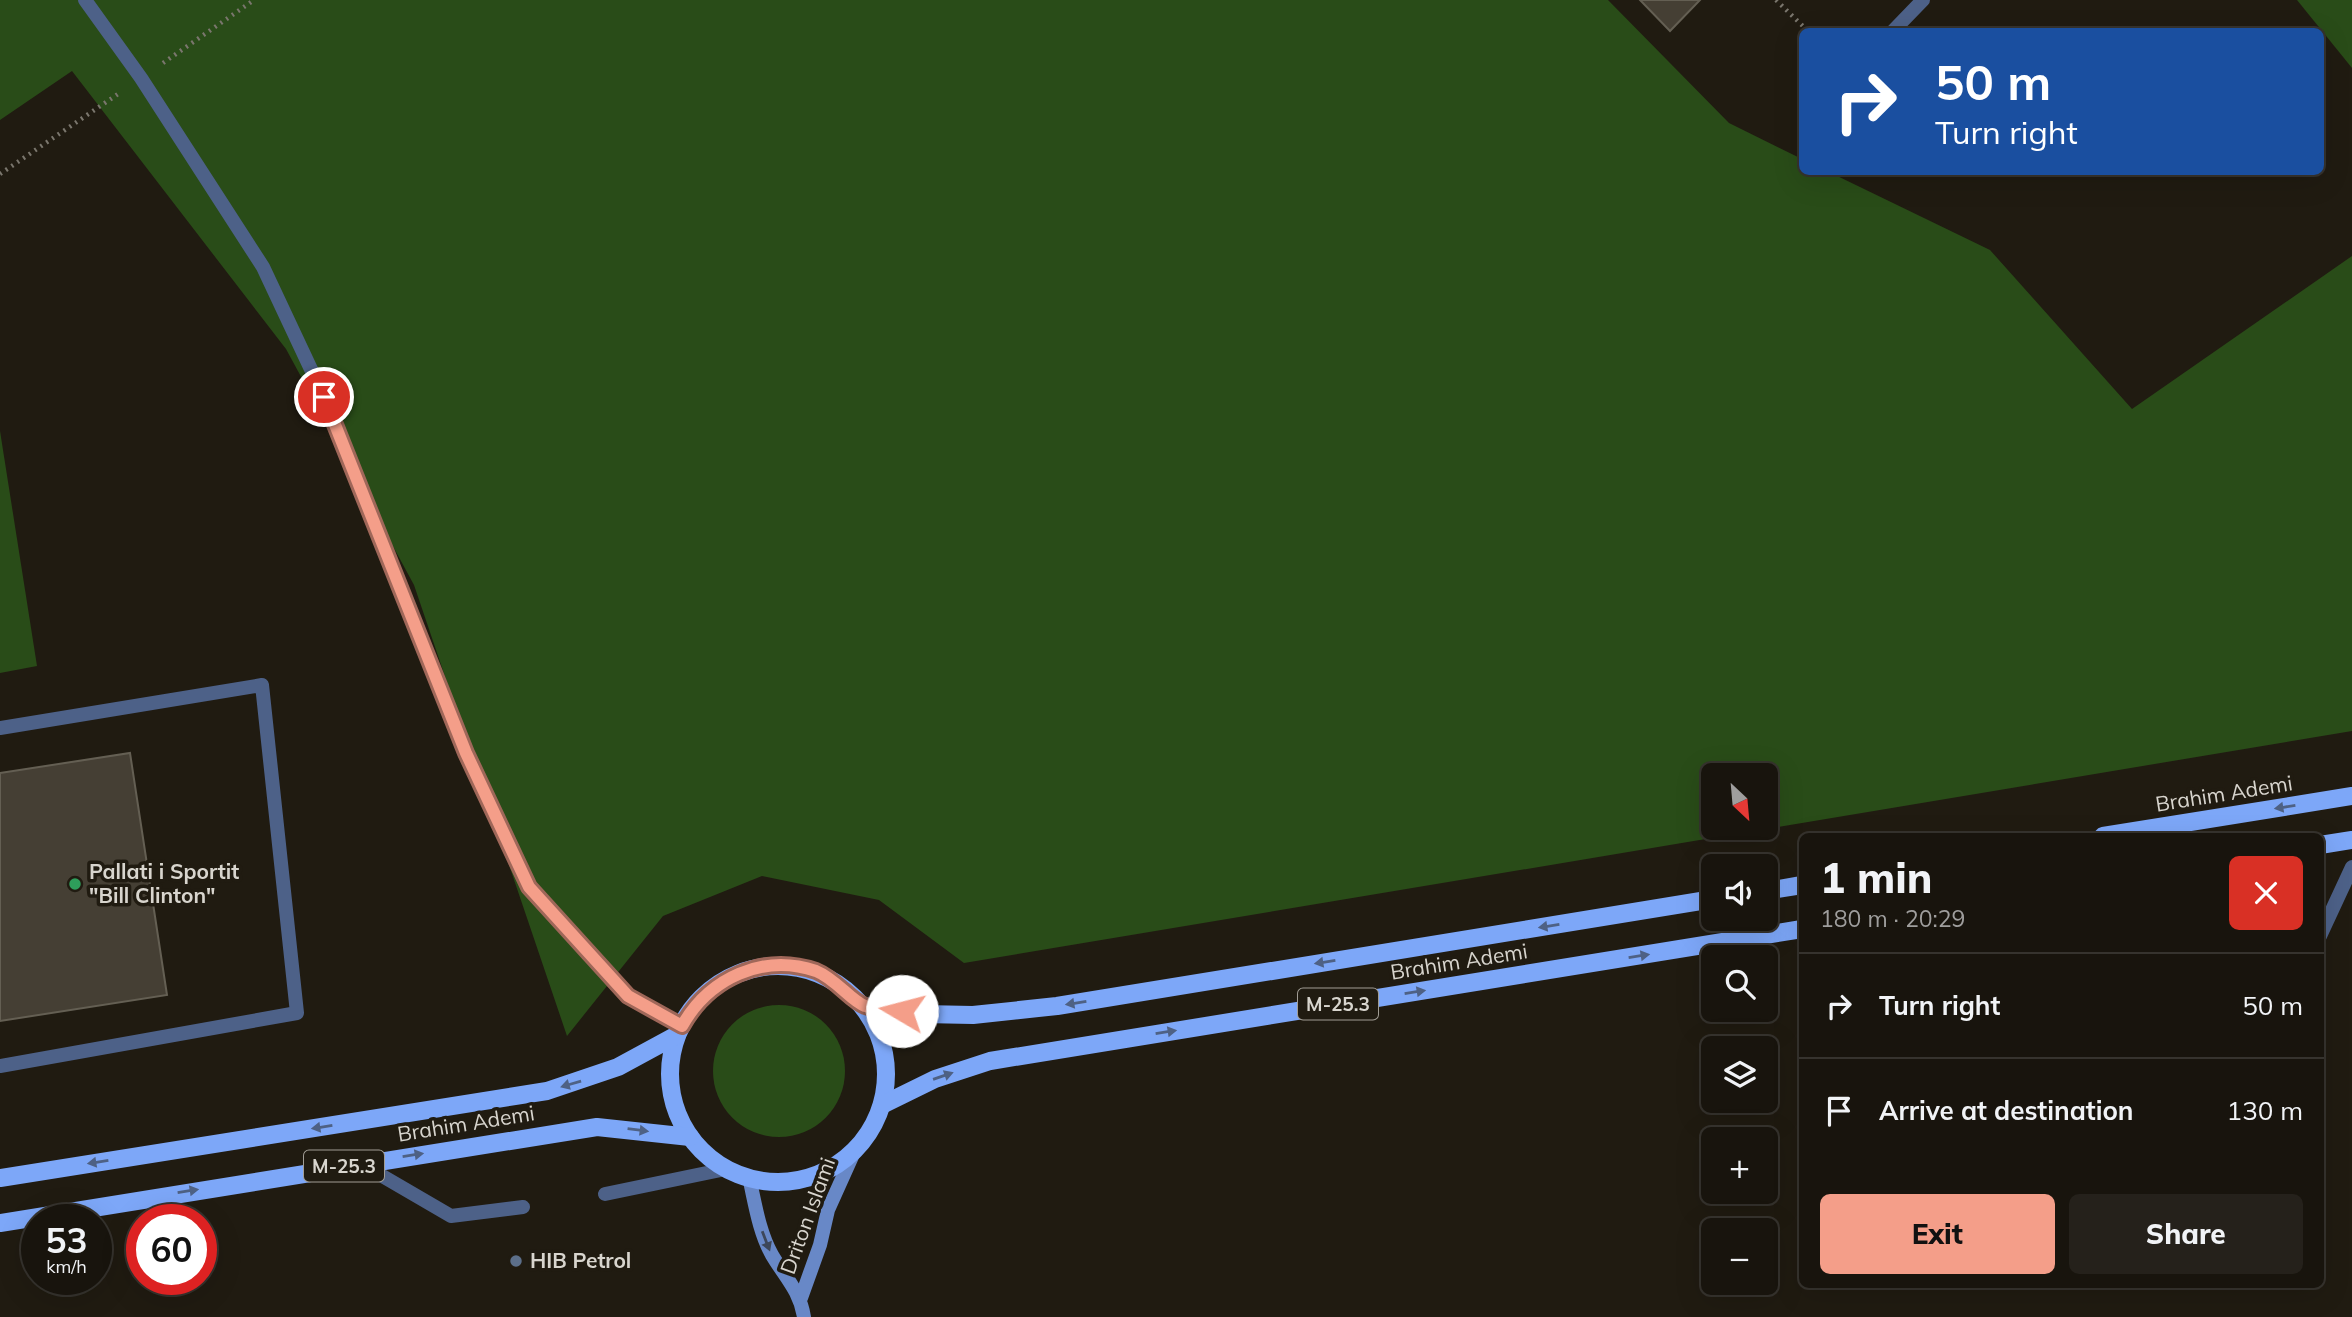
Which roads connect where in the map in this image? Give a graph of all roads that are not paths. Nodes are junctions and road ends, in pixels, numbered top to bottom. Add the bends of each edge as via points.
1 (85, 0) edge
2 (1923, 0) edge
3 (1896, 28) edge
4 (0, 728) edge
5 (2352, 796) edge
6 (2121, 833) edge
7 (2352, 840) edge
8 (2324, 844) edge
9 (2352, 867) edge
10 (1799, 886) edge
11 (1778, 889) edge
12 (1701, 902) edge
13 (2324, 927) edge
14 (1799, 929) edge
15 (863, 1006) junction
16 (679, 1030) junction
17 (0, 1066) edge
18 (882, 1105) junction
19 (690, 1137) junction
20 (855, 1150) junction
21 (360, 1163) junction
22 (721, 1170) junction
23 (749, 1177) junction
24 (0, 1178) edge
25 (605, 1194) dead end
26 (523, 1207) dead end
27 (0, 1223) edge
28 (801, 1298) junction
29 (804, 1317) edge

1 - 16 street via 263,267 324,397 466,753 529,887 628,996
2 - 3 street
4 - 17 street via 262,685 297,1013
5 -> 6 main road, Brahim Ademi
7 - 8 main road
9 - 13 street
10 - 11 main road
12 -> 15 main road, Brahim Ademi / M-25.3 via 1057,1006 973,1016
18 -> 14 main road, Brahim Ademi / M-25.3 via 935,1079 990,1061
15 - 16 main road, Brahim Ademi / M-25.3 via 843,986 818,972 791,965 761,966 710,989
15 - 18 main road, Brahim Ademi / M-25.3 via 878,1030 885,1055
16 - 19 main road, Brahim Ademi / M-25.3 via 670,1060 671,1087
16 -> 24 main road, Brahim Ademi / M-25.3 via 618,1066 547,1091
18 - 20 main road, Brahim Ademi / M-25.3
21 -> 19 main road, Brahim Ademi / M-25.3 via 597,1127
19 - 22 main road, Brahim Ademi / M-25.3
20 - 23 main road, Brahim Ademi / M-25.3 via 811,1177 785,1182
20 - 28 street, Driton Islami via 828,1210
21 - 26 street via 451,1216
27 -> 21 main road, Brahim Ademi / M-25.3
22 - 23 main road, Brahim Ademi / M-25.3
22 - 25 street
23 -> 28 street, Driton Islami via 771,1254
28 - 29 street, Driton Islami

